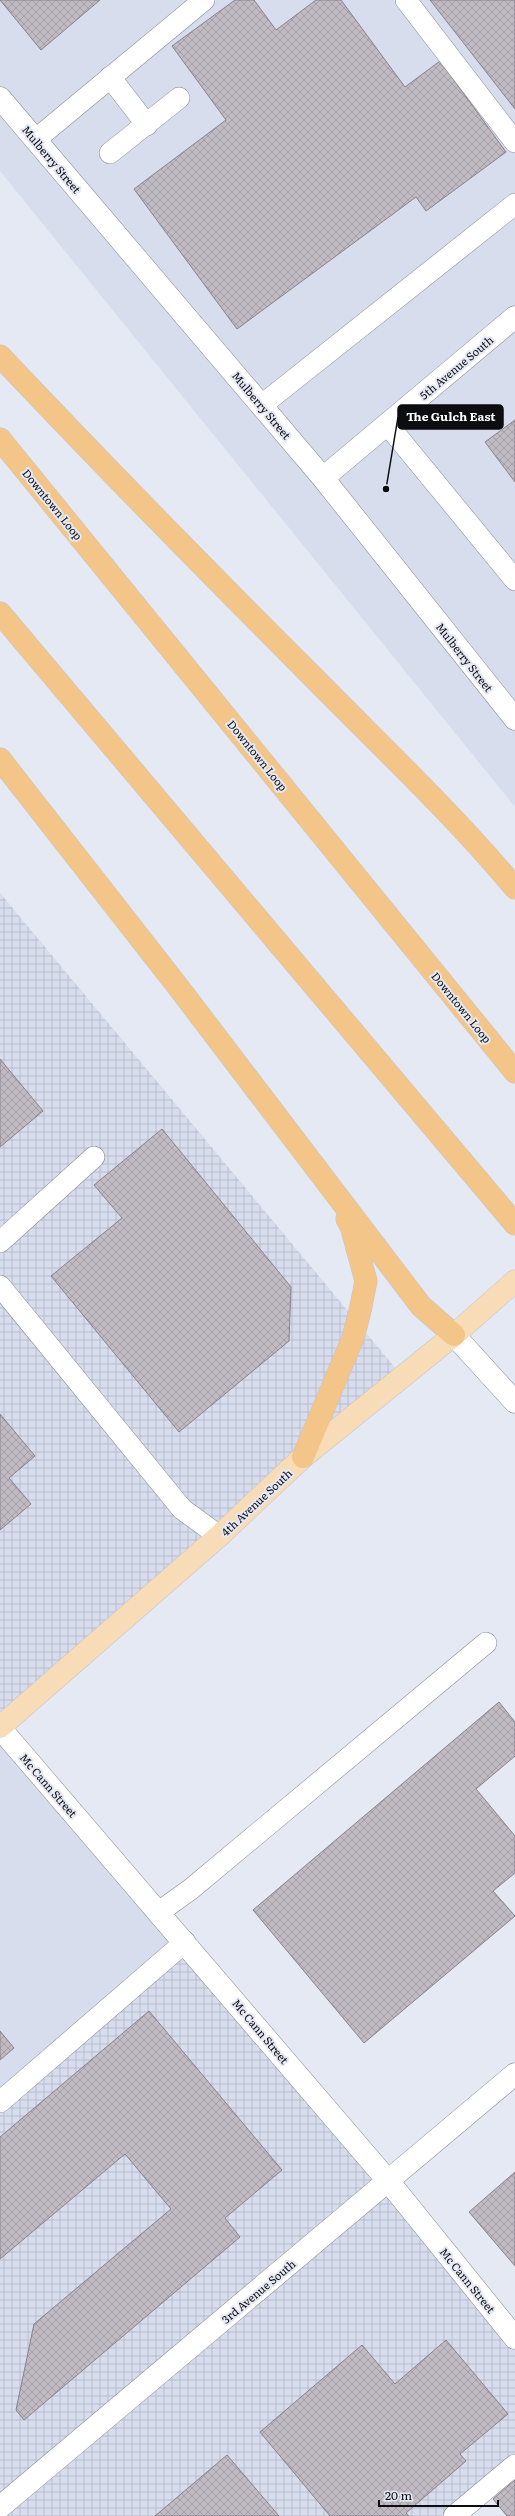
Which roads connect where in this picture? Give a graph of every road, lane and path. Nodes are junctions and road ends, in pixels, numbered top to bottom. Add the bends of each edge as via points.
1 (204, 0) edge
2 (406, 0) edge
3 (110, 77) junction
4 (0, 98) edge
5 (179, 98) dead end
6 (147, 125) junction
7 (35, 140) junction
8 (515, 142) edge
9 (110, 153) dead end
10 (515, 204) edge
11 (515, 317) edge
12 (0, 356) edge
13 (262, 405) junction
14 (387, 424) junction
15 (0, 439) edge
16 (323, 478) junction
17 (515, 580) edge
18 (0, 613) edge
19 (514, 715) edge
20 (0, 759) edge
21 (515, 888) edge
22 (515, 1072) edge
23 (94, 1158) dead end
24 (321, 1174) junction
25 (515, 1224) edge
26 (0, 1242) edge
27 (515, 1281) edge
28 (0, 1286) edge
29 (454, 1335) junction
30 (515, 1402) edge
31 (303, 1458) junction
32 (219, 1536) junction
33 (486, 1643) dead end
34 (0, 1727) edge
35 (159, 1912) junction
36 (185, 1942) junction
37 (515, 2074) edge
38 (0, 2102) edge
39 (389, 2182) junction
40 (515, 2338) edge
41 (515, 2465) edge
42 (0, 2507) edge
43 (454, 2516) edge

1 - 3 lane
2 - 8 lane
3 - 6 lane
3 - 7 lane
4 - 7 street, Mulberry Street
5 - 6 lane
6 - 9 lane
7 - 13 street, Mulberry Street
10 - 13 lane
11 - 14 street, 5th Avenue South
12 - 21 highway via 114,477 418,784
13 - 16 street, Mulberry Street
14 - 16 street, 5th Avenue South
14 - 17 lane
15 - 22 highway, Downtown Loop
16 - 19 street, Mulberry Street
18 - 25 highway
20 - 24 highway
23 - 26 lane
24 - 29 highway via 421,1306
24 - 31 highway via 351,1226 366,1281 353,1338
27 - 29 main road, 4th Avenue South
28 - 32 lane via 182,1510
29 - 30 street
29 - 31 main road, 4th Avenue South
31 - 32 main road, 4th Avenue South
32 - 34 main road, 4th Avenue South
33 - 35 lane via 191,1889
34 - 35 street, Mc Cann Street
35 - 36 street, Mc Cann Street
36 - 38 lane
36 - 39 street, Mc Cann Street
37 - 39 street, 3rd Avenue South
39 - 40 street, Mc Cann Street
39 - 42 street, 3rd Avenue South
41 - 43 lane

